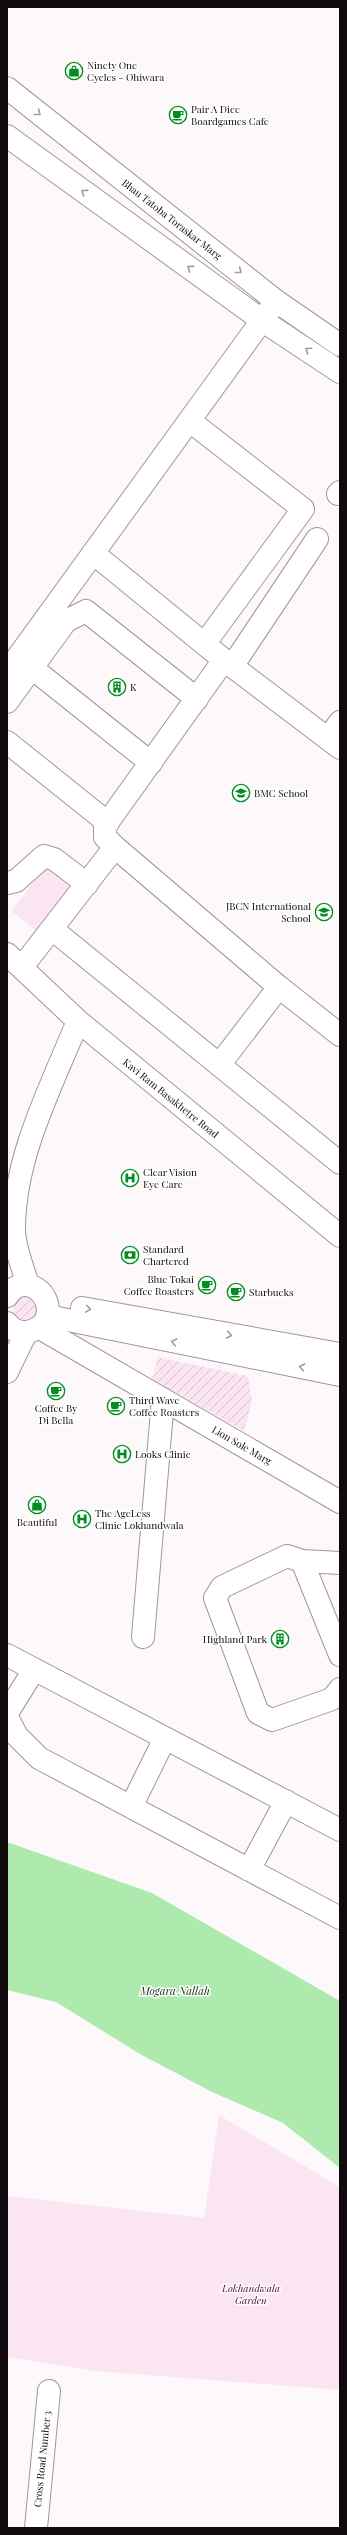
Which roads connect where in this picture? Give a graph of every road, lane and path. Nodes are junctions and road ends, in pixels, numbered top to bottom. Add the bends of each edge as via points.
1 (7, 88) edge
2 (7, 136) edge
3 (276, 300) junction
4 (263, 321) junction
5 (340, 345) edge
6 (340, 372) edge
7 (190, 421) junction
8 (317, 539) dead end
9 (93, 553) junction
10 (205, 643) junction
11 (228, 663) junction
12 (32, 668) junction
13 (7, 672) edge
14 (197, 699) junction
15 (7, 702) edge
16 (336, 736) edge
17 (7, 742) edge
18 (151, 763) junction
19 (108, 823) junction
20 (116, 847) junction
21 (7, 883) edge
22 (87, 884) junction
23 (52, 929) junction
24 (15, 961) edge
25 (279, 987) junction
26 (78, 1021) junction
27 (340, 1035) edge
28 (219, 1065) junction
29 (340, 1163) edge
30 (340, 1236) edge
31 (28, 1285) junction
32 (7, 1296) edge
33 (26, 1322) edge
34 (340, 1354) edge
35 (7, 1372) edge
36 (340, 1375) edge
37 (163, 1399) junction
38 (340, 1502) edge
39 (302, 1561) junction
40 (340, 1563) edge
41 (143, 1637) dead end
42 (7, 1655) edge
43 (340, 1655) edge
44 (34, 1670) junction
45 (340, 1689) edge
46 (7, 1713) edge
47 (7, 1717) edge
48 (165, 1738) junction
49 (286, 1801) junction
50 (131, 1807) junction
51 (340, 1830) edge
52 (249, 1870) junction
53 (340, 1918) edge
54 (49, 2391) dead end
55 (36, 2528) edge

1 -> 3 street, Bhau Tatoba Toraskar Marg
4 -> 2 street
3 - 4 street
3 - 5 street, Bhau Tatoba Toraskar Marg
6 -> 4 street
4 - 7 street
7 - 9 street
7 - 10 street via 303,509
8 - 11 street
9 - 10 street
9 - 13 street
10 - 11 street
11 - 14 street
11 - 16 street
12 - 14 street via 66,621 86,611
12 - 15 street
12 - 18 street
14 - 18 street
17 - 19 street
18 - 19 street
19 - 20 street via 105,826 105,837
20 - 22 street
20 - 25 street
21 - 22 street via 16,881 44,856 54,859
22 - 23 street
23 - 24 street
23 - 28 street
24 - 26 street, Kavi Ram Basakhetre Road
25 - 27 street
25 - 28 street
26 - 30 street, Kavi Ram Basakhetre Road
26 - 31 street via 37,1122 18,1181 14,1231
28 - 29 street
31 - 32 street via 18,1287
31 - 33 street via 45,1295
33 -> 34 street via 85,1309
33 - 35 street
36 -> 33 street
33 - 37 street, Lion Sole Marg
37 - 38 street, Lion Sole Marg
37 - 41 street
39 - 40 street
39 - 43 street
39 - 45 street via 287,1556 222,1587 216,1598 258,1713 272,1720 332,1699
42 - 44 street
44 - 46 street
44 - 48 street
47 - 50 street via 17,1736 39,1758
48 - 49 street
48 - 50 street
49 - 51 street
49 - 52 street
50 - 52 street
52 - 53 street
54 - 55 street, Cross Road Number 3

